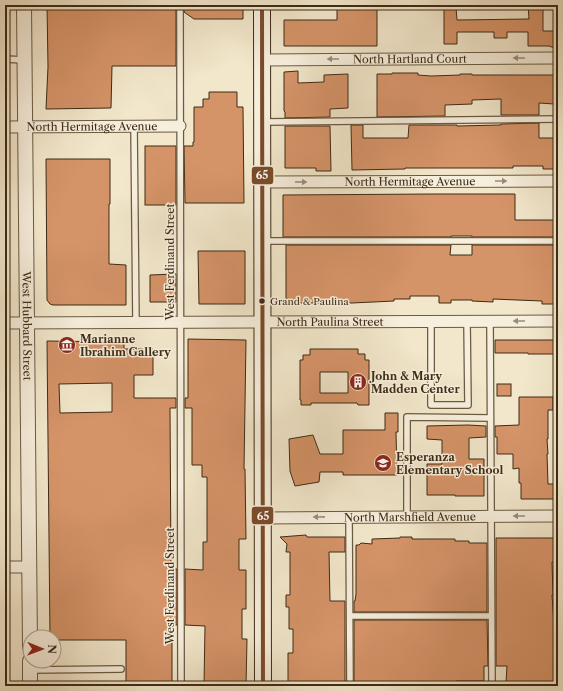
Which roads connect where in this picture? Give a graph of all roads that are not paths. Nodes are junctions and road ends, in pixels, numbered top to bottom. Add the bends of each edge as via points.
1 (24, 5) edge
2 (180, 5) edge
3 (262, 5) edge
4 (558, 58) edge
5 (5, 59) edge
6 (25, 60) junction
7 (262, 60) junction
8 (558, 119) edge
9 (263, 122) junction
10 (134, 126) junction
11 (180, 126) junction
12 (5, 127) edge
13 (25, 127) junction
14 (558, 181) edge
15 (262, 182) junction
16 (263, 241) junction
17 (558, 241) edge
18 (558, 320) edge
19 (431, 321) junction
20 (467, 321) junction
21 (490, 321) junction
22 (180, 322) junction
23 (263, 322) junction
24 (5, 323) edge
25 (27, 323) junction
26 (136, 323) junction
27 (490, 418) junction
28 (490, 516) junction
29 (558, 516) edge
30 (349, 517) junction
31 (407, 517) junction
32 (263, 518) junction
33 (5, 567) edge
34 (29, 567) junction
35 (350, 616) junction
36 (491, 616) junction
37 (30, 629) edge
38 (62, 667) edge
39 (30, 669) edge
40 (121, 669) dead end
41 (30, 686) edge
42 (181, 686) edge
43 (263, 686) edge
44 (350, 686) edge
45 (492, 686) edge

1 - 6 street, West Hubbard Street
2 - 11 lane, West Ferdinand Street
3 - 7 main road
4 -> 7 street, North Hartland Court
5 - 6 lane
6 - 13 street, West Hubbard Street
7 - 9 main road
8 - 9 lane
9 - 15 main road
10 - 11 street, North Hermitage Avenue
10 - 13 street, North Hermitage Avenue
10 - 26 lane
11 - 22 lane, West Ferdinand Street
12 - 13 street, North Hermitage Avenue
13 - 25 street, West Hubbard Street
15 -> 14 street, North Hermitage Avenue
15 - 16 main road
16 - 17 lane
16 - 23 main road
18 -> 21 street, North Paulina Street
19 - 20 street, North Paulina Street
19 - 20 lane via 431,405 468,405
19 - 23 street, North Paulina Street
20 - 21 street, North Paulina Street
21 - 27 lane
22 - 23 street, North Paulina Street
22 - 26 street, North Paulina Street
22 - 42 lane, West Ferdinand Street
23 - 32 main road
24 - 25 street, North Paulina Street
25 - 26 street, North Paulina Street
25 - 34 street, West Hubbard Street
27 - 28 lane
27 - 31 lane via 407,417
29 -> 28 street, North Marshfield Avenue
28 - 31 street, North Marshfield Avenue
28 - 36 lane
30 - 31 street, North Marshfield Avenue
30 -> 32 street, North Marshfield Avenue
30 - 35 lane
32 - 43 main road
33 - 34 street
34 - 37 street, West Hubbard Street
35 - 36 lane
35 - 44 lane
36 - 45 lane
38 - 40 lane
39 - 41 street

